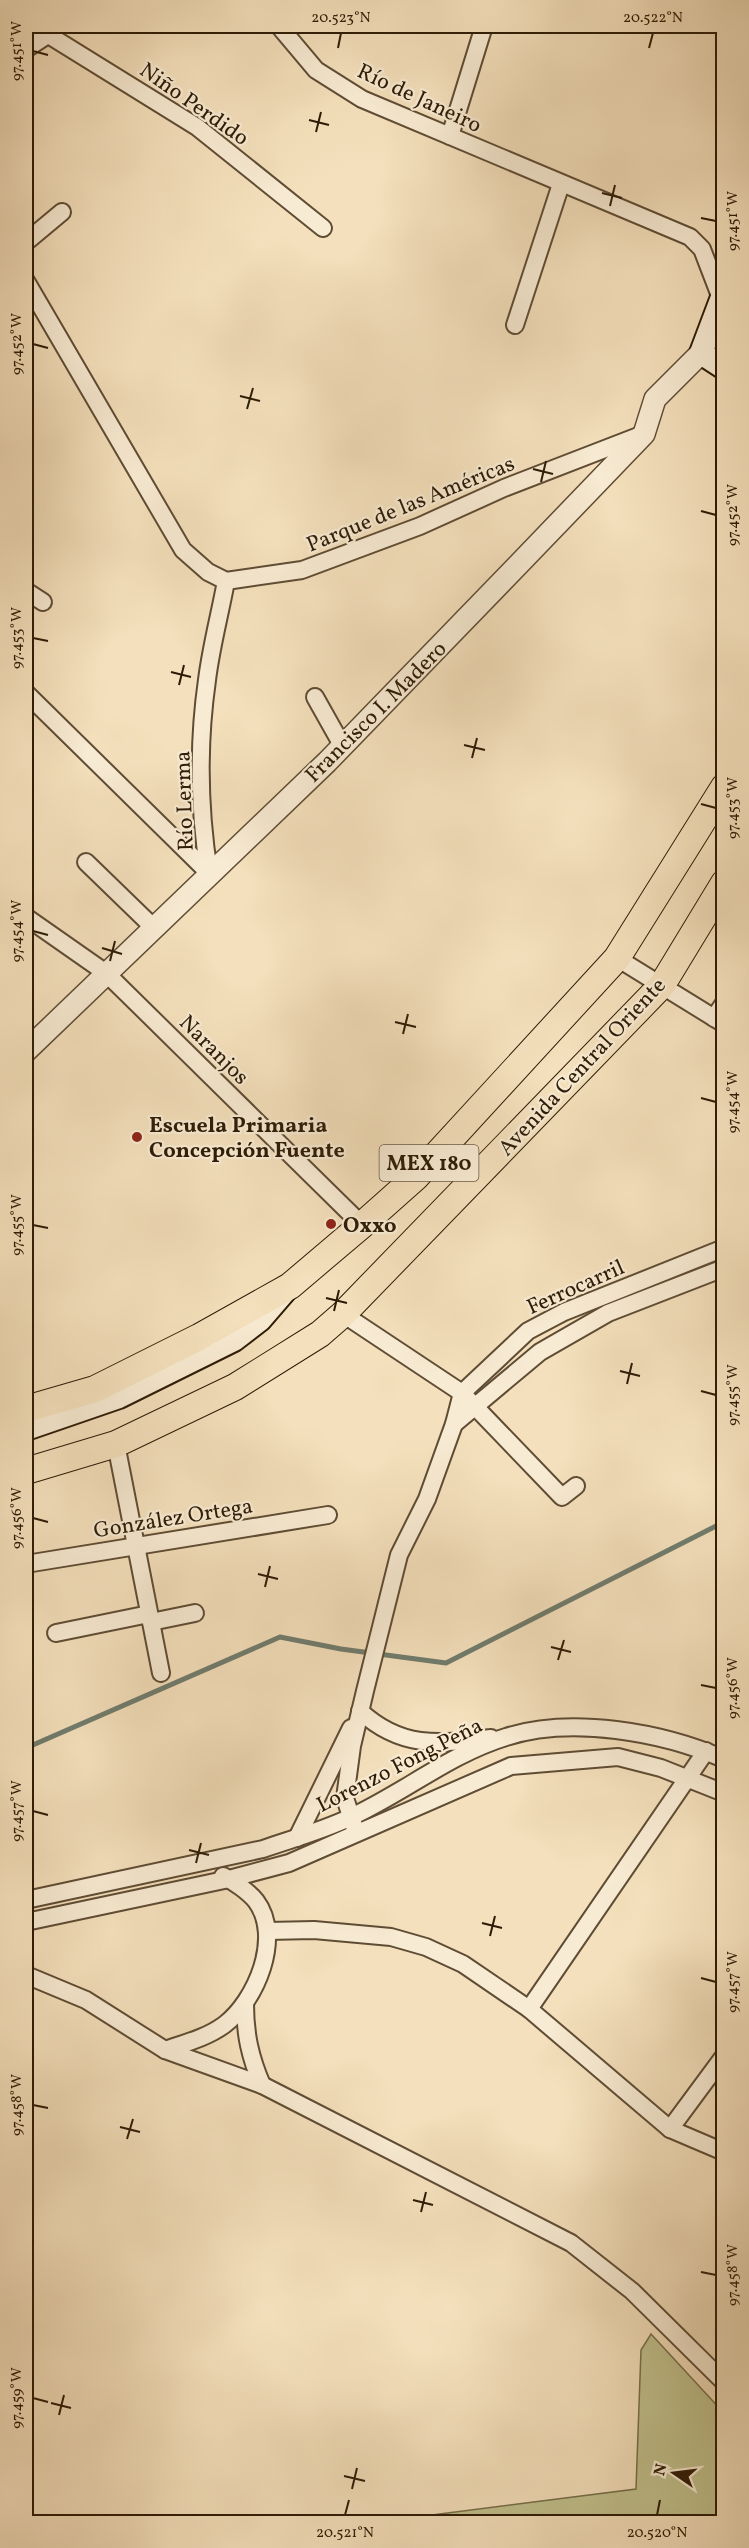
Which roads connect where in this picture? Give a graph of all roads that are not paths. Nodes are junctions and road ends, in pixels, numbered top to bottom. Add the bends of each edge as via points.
1 (34, 26) edge
2 (279, 26) edge
3 (481, 26) edge
4 (52, 30) edge
5 (26, 49) edge
6 (450, 136) junction
7 (561, 184) junction
8 (62, 212) dead end
9 (323, 228) dead end
10 (26, 242) edge
11 (26, 281) edge
12 (722, 294) edge
13 (515, 325) dead end
14 (701, 353) junction
15 (723, 368) edge
16 (645, 434) junction
17 (226, 581) junction
18 (26, 591) edge
19 (43, 602) dead end
20 (26, 693) edge
21 (315, 697) dead end
22 (342, 745) junction
23 (723, 787) edge
24 (86, 862) dead end
25 (209, 873) junction
26 (723, 883) edge
27 (26, 917) edge
28 (153, 927) junction
29 (617, 958) junction
30 (106, 973) junction
31 (662, 985) junction
32 (723, 1003) edge
33 (718, 1021) edge
34 (29, 1042) edge
35 (362, 1226) junction
36 (723, 1248) edge
37 (723, 1268) edge
38 (290, 1286) junction
39 (343, 1314) junction
40 (462, 1393) junction
41 (476, 1408) junction
42 (26, 1409) edge
43 (155, 1424) junction
44 (454, 1424) junction
45 (26, 1429) edge
46 (116, 1444) junction
47 (26, 1455) edge
48 (26, 1471) edge
49 (576, 1486) dead end
50 (328, 1515) dead end
51 (136, 1546) junction
52 (26, 1564) edge
53 (195, 1613) dead end
54 (150, 1618) junction
55 (56, 1633) dead end
56 (161, 1672) dead end
57 (360, 1711) junction
58 (506, 1736) junction
59 (706, 1751) junction
60 (723, 1759) edge
61 (689, 1778) junction
62 (723, 1793) edge
63 (353, 1825) junction
64 (297, 1838) junction
65 (197, 1863) junction
66 (229, 1879) junction
67 (26, 1900) edge
68 (26, 1922) edge
69 (267, 1931) junction
70 (26, 1975) edge
71 (245, 2004) junction
72 (529, 2009) junction
73 (165, 2050) junction
74 (723, 2056) edge
75 (262, 2085) junction
76 (670, 2129) junction
77 (723, 2152) edge
78 (723, 2382) edge

1 - 4 street, Niño Perdido
2 - 6 street, Río de Janeiro via 316,70 362,99
3 - 6 street
4 - 5 street
4 - 9 street, Niño Perdido via 197,127
6 - 7 street, Río de Janeiro
7 - 12 street, Río de Janeiro via 690,237 702,249
7 - 13 street
8 - 10 street
11 - 17 street via 183,550 208,572
12 - 14 main road
14 - 15 main road
14 - 16 street, Francisco I. Madero via 655,399
16 - 17 street, Parque de las Américas via 303,570
16 - 22 street, Francisco I. Madero
17 - 25 street, Río Lerma via 206,681 201,782
18 - 19 street
20 - 25 street, Río Lerma
21 - 22 street
22 - 25 street, Francisco I. Madero
23 - 29 main road, Avenida Central Oriente / MEX 180
24 - 28 street
25 - 28 street, Francisco I. Madero
26 - 31 main road, Avenida Central Oriente / MEX 180
27 - 30 street, Naranjos
28 - 30 street, Francisco I. Madero
29 - 31 street
29 - 35 main road, Avenida Central Oriente / MEX 180 via 416,1177
30 - 34 street, Francisco I. Madero
30 - 35 street, Naranjos
31 - 33 street
31 - 39 main road, Avenida Central Oriente / MEX 180
32 - 33 street
35 - 38 main road, Avenida Central Oriente / MEX 180
36 - 40 street, Ferrocarril via 564,1312 528,1331
37 - 41 street, Ferrocarril via 608,1313 540,1352
38 - 42 main road, Avenida Central Oriente / MEX 180 via 95,1389
38 - 45 main road via 260,1320 234,1340 119,1397
39 - 40 street
39 - 43 main road, Avenida Central Oriente / MEX 180 via 321,1334 235,1387
40 - 41 street
40 - 44 street
41 - 44 street, Ferrocarril
41 - 49 street via 562,1497
43 - 46 main road, Avenida Central Oriente / MEX 180
43 - 47 main road
44 - 57 street via 427,1499 399,1556
46 - 48 main road, Avenida Central Oriente / MEX 180
46 - 51 street
50 - 51 street, González Ortega
51 - 52 street, González Ortega
51 - 54 street
53 - 54 street
54 - 55 street
54 - 56 street
57 - 58 street via 392,1735 412,1740 438,1743
57 - 63 street via 345,1798
57 - 64 street
58 - 59 street, Lorenzo Fong Peña via 582,1725
58 - 63 street, Lorenzo Fong Peña via 482,1746
59 - 60 street, Lorenzo Fong Peña
59 - 61 street
61 - 62 street, Lorenzo Fong Peña
61 - 63 street, Lorenzo Fong Peña via 618,1757 511,1766
61 - 72 street
63 - 64 street, Lorenzo Fong Peña
63 - 66 street, Lorenzo Fong Peña via 289,1863
64 - 65 street, Lorenzo Fong Peña
65 - 66 street
65 - 67 street, Lorenzo Fong Peña
66 - 68 street, Lorenzo Fong Peña
66 - 69 street via 256,1901
69 - 71 street via 262,1966
69 - 72 street via 314,1930 409,1942 463,1964
70 - 73 street via 86,2000
71 - 73 street via 206,2036
71 - 75 street via 248,2049
72 - 76 street
73 - 75 street
74 - 76 street
75 - 78 street via 571,2243 632,2290
76 - 77 street

